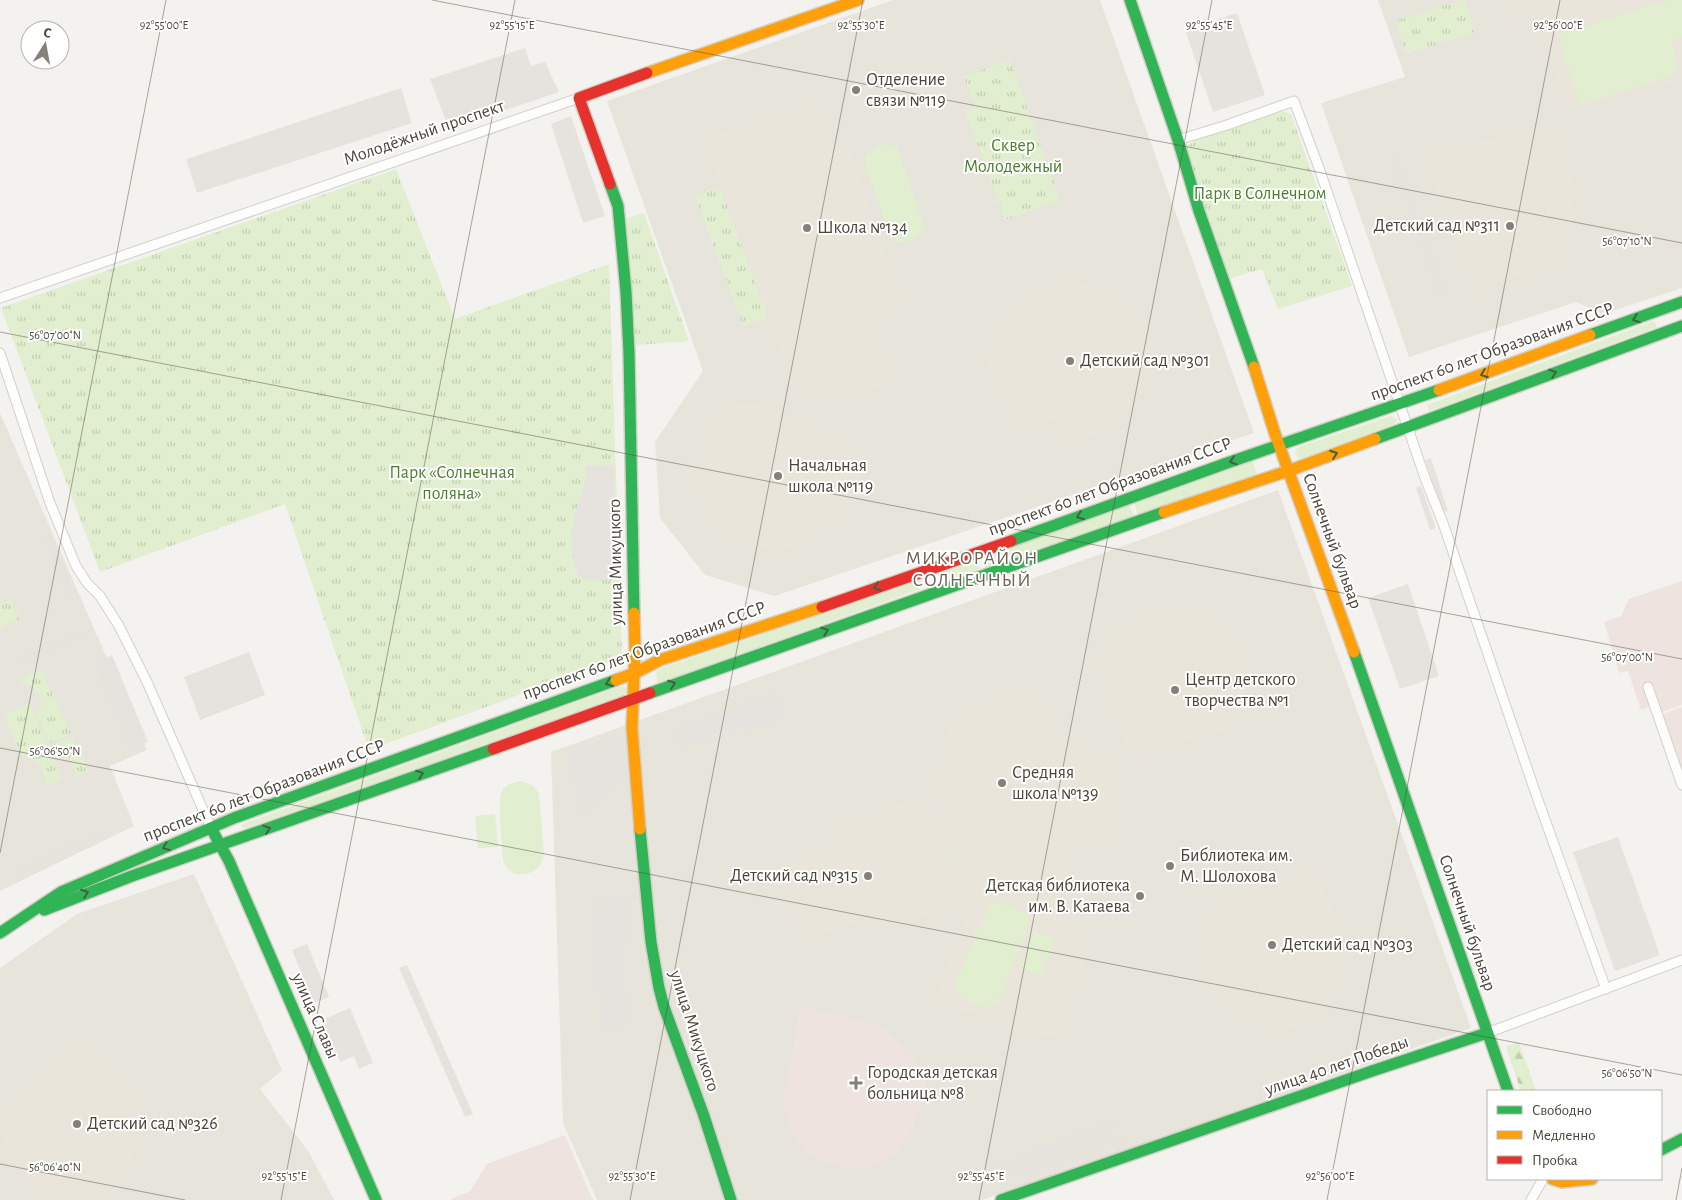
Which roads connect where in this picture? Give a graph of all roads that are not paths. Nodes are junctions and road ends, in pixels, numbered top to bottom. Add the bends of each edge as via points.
1 (858, 0) edge
2 (1130, 0) edge
3 (579, 98) junction
4 (1178, 140) junction
5 (0, 298) edge
6 (1682, 302) edge
7 (1664, 308) junction
8 (1682, 326) edge
9 (1668, 331) junction
10 (0, 354) edge
11 (1400, 404) junction
12 (1409, 427) junction
13 (1279, 446) junction
14 (1288, 471) junction
15 (926, 570) junction
16 (933, 592) junction
17 (635, 673) junction
18 (1648, 687) dead end
19 (634, 698) junction
20 (1682, 785) edge
21 (211, 828) junction
22 (221, 846) junction
23 (24, 918) junction
24 (0, 933) edge
25 (1682, 960) edge
26 (1606, 989) junction
27 (1487, 1033) junction
28 (1508, 1090) edge
29 (1682, 1139) edge
30 (1662, 1149) edge
31 (1541, 1180) edge
32 (1555, 1180) edge
33 (1582, 1180) edge
34 (376, 1200) edge
35 (730, 1200) edge
36 (1001, 1200) edge
37 (1531, 1200) edge

1 - 3 main road, Молодёжный проспект
2 - 4 main road, Солнечный бульвар
3 - 5 street, Молодёжный проспект
3 - 17 main road, улица Микуцкого via 618,206 620,220 629,353
4 - 11 street via 1294,101
4 - 13 main road, Солнечный бульвар
6 - 7 main road, проспект 60 лет Образования СССР
7 - 9 main road
7 -> 11 main road, проспект 60 лет Образования СССР
8 - 9 main road, проспект 60 лет Образования СССР
12 -> 9 main road, проспект 60 лет Образования СССР
10 - 21 street via 50,504 76,566 119,626
11 - 12 street
11 - 13 main road, проспект 60 лет Образования СССР
14 -> 12 main road, проспект 60 лет Образования СССР
12 - 26 street
13 - 14 main road, Солнечный бульвар
13 -> 15 main road, проспект 60 лет Образования СССР
14 - 16 main road, проспект 60 лет Образования СССР
14 - 27 main road, Солнечный бульвар
15 - 16 main road
15 -> 17 main road, проспект 60 лет Образования СССР via 660,660
19 -> 16 main road, проспект 60 лет Образования СССР
17 - 19 main road, улица Микуцкого
17 -> 21 main road, проспект 60 лет Образования СССР
18 - 20 street
22 -> 19 main road, проспект 60 лет Образования СССР
19 - 35 main road, улица Микуцкого via 635,780 658,988
21 - 22 main road, улица Славы
21 -> 23 main road, проспект 60 лет Образования СССР via 61,892
23 -> 22 main road, проспект 60 лет Образования СССР via 79,895
22 - 34 main road, улица Славы
23 - 24 main road, проспект 60 лет Образования СССР
25 - 26 street, улица 40 лет Победы
26 - 27 street, улица 40 лет Победы
27 - 28 main road, Солнечный бульвар
27 - 36 main road, улица 40 лет Победы
29 - 30 main road
31 - 37 street
32 - 33 main road

